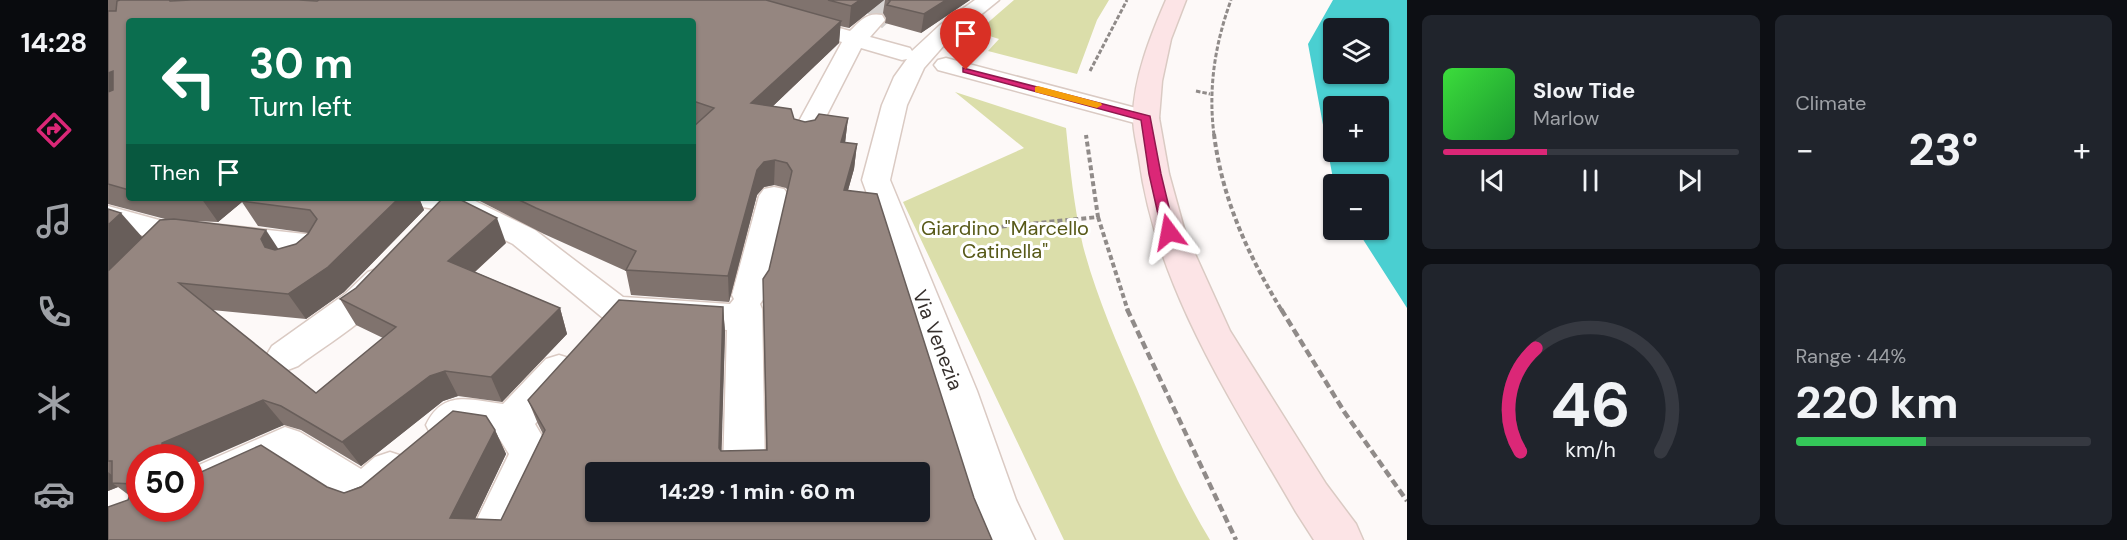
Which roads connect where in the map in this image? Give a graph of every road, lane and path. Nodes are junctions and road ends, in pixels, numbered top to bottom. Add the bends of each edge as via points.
1 (719, 0) edge
2 (989, 0) edge
3 (1127, 0) edge
4 (1176, 0) edge
5 (1231, 0) edge
6 (874, 20) tunnel mouth
7 (854, 40) junction
8 (902, 53) dead end
9 (946, 65) dead end
10 (1089, 76) dead end
11 (1196, 91) dead end
12 (1210, 94) junction
13 (1146, 118) junction
14 (1084, 127) dead end
15 (804, 136) edge
16 (774, 196) dead end
17 (252, 213) edge
18 (425, 213) edge
19 (108, 216) edge
20 (1098, 218) junction
21 (935, 234) dead end
22 (225, 236) junction
23 (398, 261) edge
24 (296, 264) edge
25 (746, 307) junction
26 (596, 329) junction
27 (285, 356) dead end
28 (511, 422) junction
29 (744, 462) edge
30 (204, 484) edge
31 (1407, 501) edge
32 (751, 522) edge
33 (490, 540) edge
34 (754, 540) edge
35 (1012, 540) edge
36 (1236, 540) edge
37 (1340, 540) edge

1 - 7 street
2 - 35 street, Via Venezia via 944,36 905,78 876,180 958,391 996,507
3 - 10 path
4 - 13 main road via 1160,39
5 - 12 path via 1216,42
6 - 7 street
7 - 8 street
7 - 15 street
9 - 13 street
11 - 12 path
12 - 31 path via 1216,152 1244,244 1319,375
13 - 37 main road via 1169,232 1215,337
14 - 20 path
16 - 25 street
17 - 22 street
18 - 26 street via 453,202 524,237
19 - 22 street via 159,244 194,232
20 - 21 path
20 - 36 path via 1126,307
22 - 24 street via 314,246
23 - 27 street via 357,303
25 - 26 street
25 - 29 street
26 - 28 street
28 - 30 street via 458,415 363,494 285,445
28 - 33 street via 531,453
32 - 34 street

